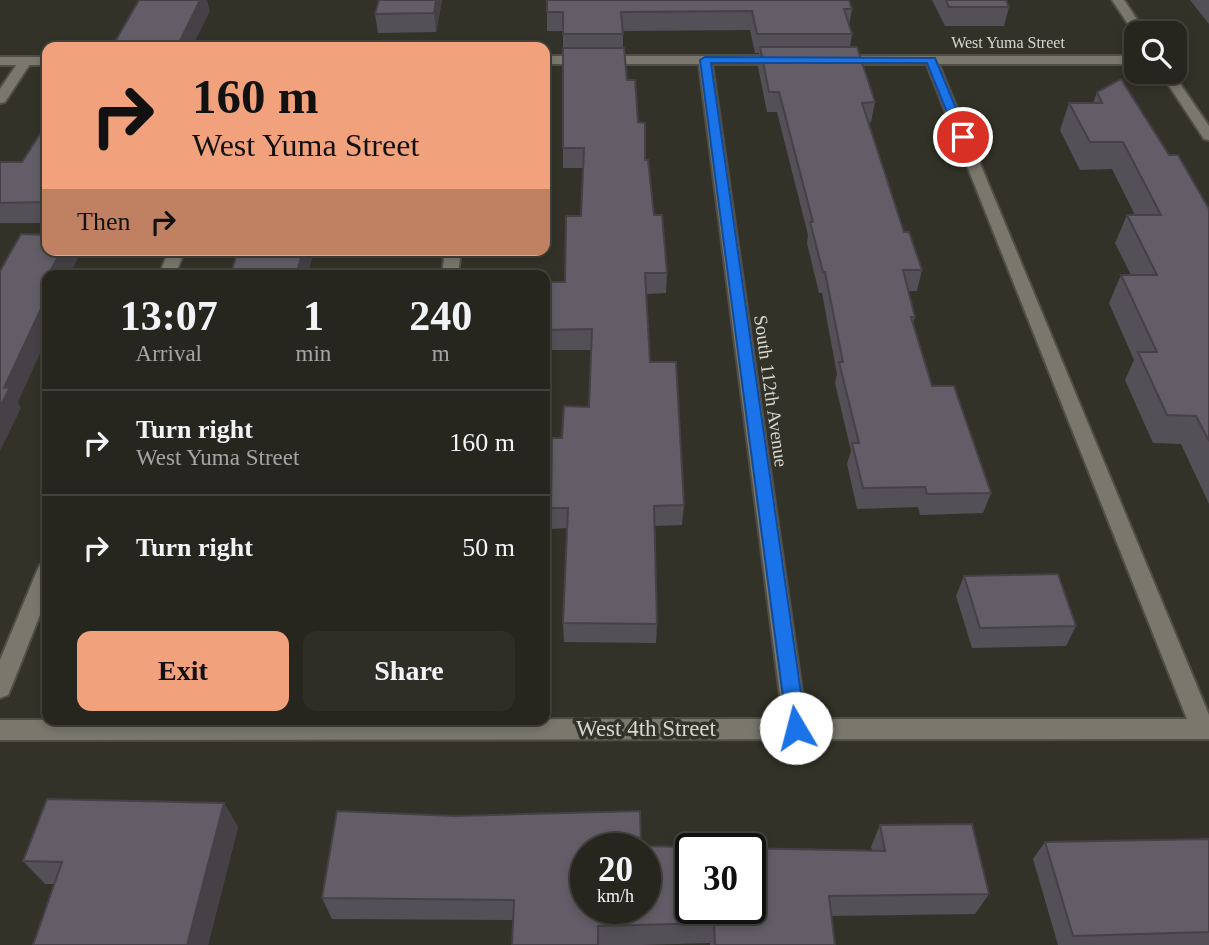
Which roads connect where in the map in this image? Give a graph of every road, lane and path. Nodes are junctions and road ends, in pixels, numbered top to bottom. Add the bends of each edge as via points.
1 (1118, 0) edge
2 (1132, 21) edge
3 (550, 60) edge
4 (705, 60) junction
5 (798, 60) edge
6 (825, 60) edge
7 (931, 60) junction
8 (1124, 60) edge
9 (0, 61) edge
10 (26, 61) junction
11 (42, 61) edge
12 (1174, 84) edge
13 (0, 99) edge
14 (1209, 135) edge
15 (42, 583) edge
16 (0, 688) edge
17 (326, 725) edge
18 (492, 725) edge
19 (796, 728) junction
20 (1206, 729) edge
21 (0, 730) edge

1 - 2 street
3 - 4 street
4 - 5 street
4 - 19 street, South 112th Avenue
6 - 7 street, West Yuma Street
7 - 8 street, West Yuma Street
7 - 20 street
9 - 10 street
10 - 11 street
10 - 13 street
12 - 14 street
15 - 16 street
17 - 21 street, West 4th Street
18 - 19 street, West 4th Street
19 - 20 street, West 4th Street

